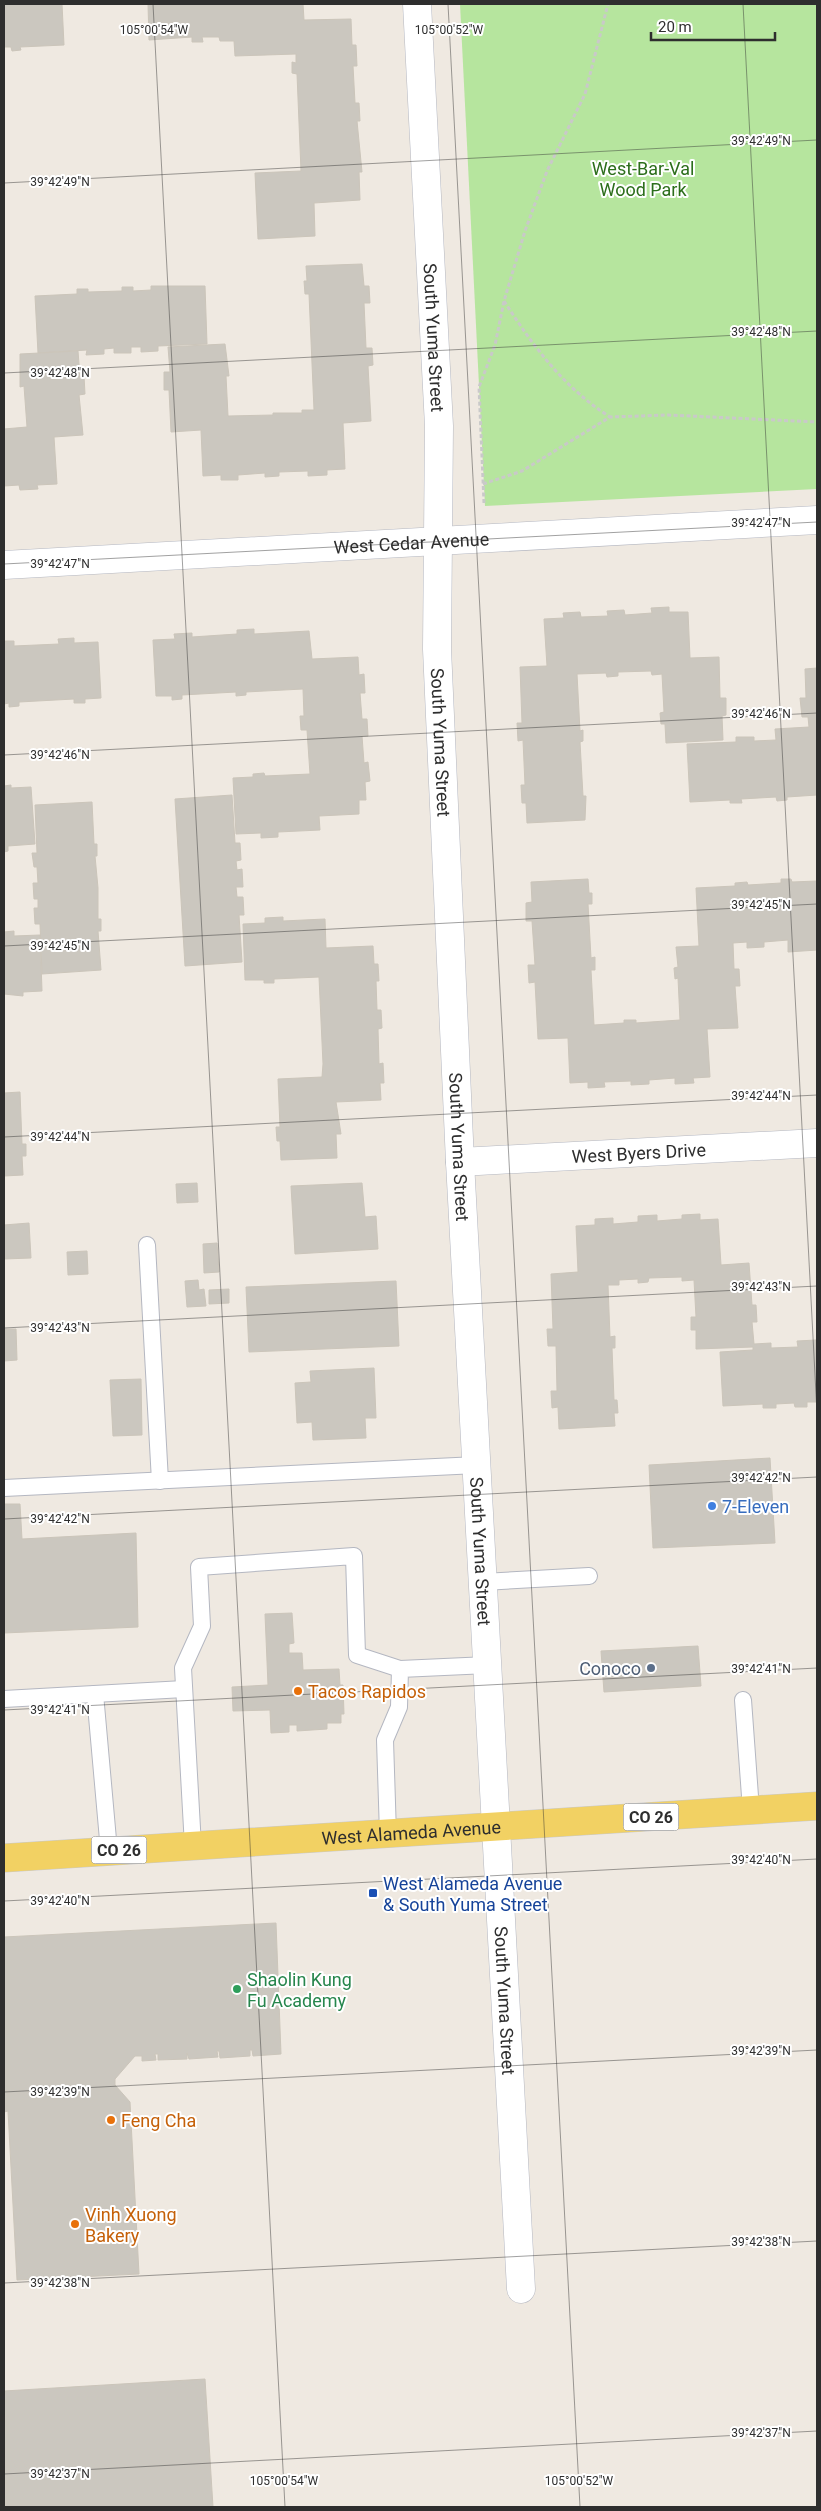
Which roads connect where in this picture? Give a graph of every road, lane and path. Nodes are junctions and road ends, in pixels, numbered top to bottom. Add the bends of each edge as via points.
1 (417, 4) edge
2 (608, 4) edge
3 (504, 301) junction
4 (610, 417) junction
5 (817, 422) edge
6 (483, 484) junction
7 (817, 520) edge
8 (485, 537) junction
9 (440, 539) junction
10 (4, 565) edge
11 (817, 1143) edge
12 (460, 1162) junction
13 (147, 1246) dead end
14 (477, 1465) junction
15 (160, 1481) junction
16 (4, 1488) edge
17 (590, 1576) dead end
18 (483, 1582) junction
19 (488, 1665) junction
20 (400, 1670) junction
21 (184, 1689) junction
22 (96, 1694) junction
23 (4, 1699) edge
24 (743, 1700) dead end
25 (817, 1806) edge
26 (752, 1810) junction
27 (496, 1827) junction
28 (388, 1834) junction
29 (193, 1846) junction
30 (109, 1851) junction
31 (4, 1858) edge
32 (521, 2289) dead end

1 - 9 street, South Yuma Street via 440,426
2 - 3 path via 585,94 547,171
3 - 4 path via 534,347 564,381 586,402
3 - 6 path via 495,344 479,387
4 - 5 path via 668,415
4 - 6 path via 522,471
6 - 8 path
7 - 8 street, West Cedar Avenue
8 - 9 street, West Cedar Avenue
9 - 10 street, West Cedar Avenue
9 - 12 street, South Yuma Street via 437,649
11 - 12 street, West Byers Drive
12 - 14 street, South Yuma Street
13 - 15 lane
14 - 15 lane
14 - 18 street, South Yuma Street
15 - 16 lane
17 - 18 lane
18 - 19 street, South Yuma Street
19 - 20 lane
19 - 27 street, South Yuma Street
20 - 21 lane via 357,1655 354,1556 199,1567 202,1626 183,1668
20 - 28 lane via 399,1707 385,1740
21 - 22 lane
21 - 29 lane
22 - 23 lane
22 - 30 lane
24 - 26 lane
25 - 26 main road, West Alameda Avenue / CO 26
26 - 27 main road, West Alameda Avenue / CO 26
27 - 28 main road, West Alameda Avenue / CO 26
27 - 32 street, South Yuma Street
28 - 29 main road, West Alameda Avenue / CO 26
29 - 30 main road, West Alameda Avenue / CO 26
30 - 31 main road, West Alameda Avenue / CO 26

